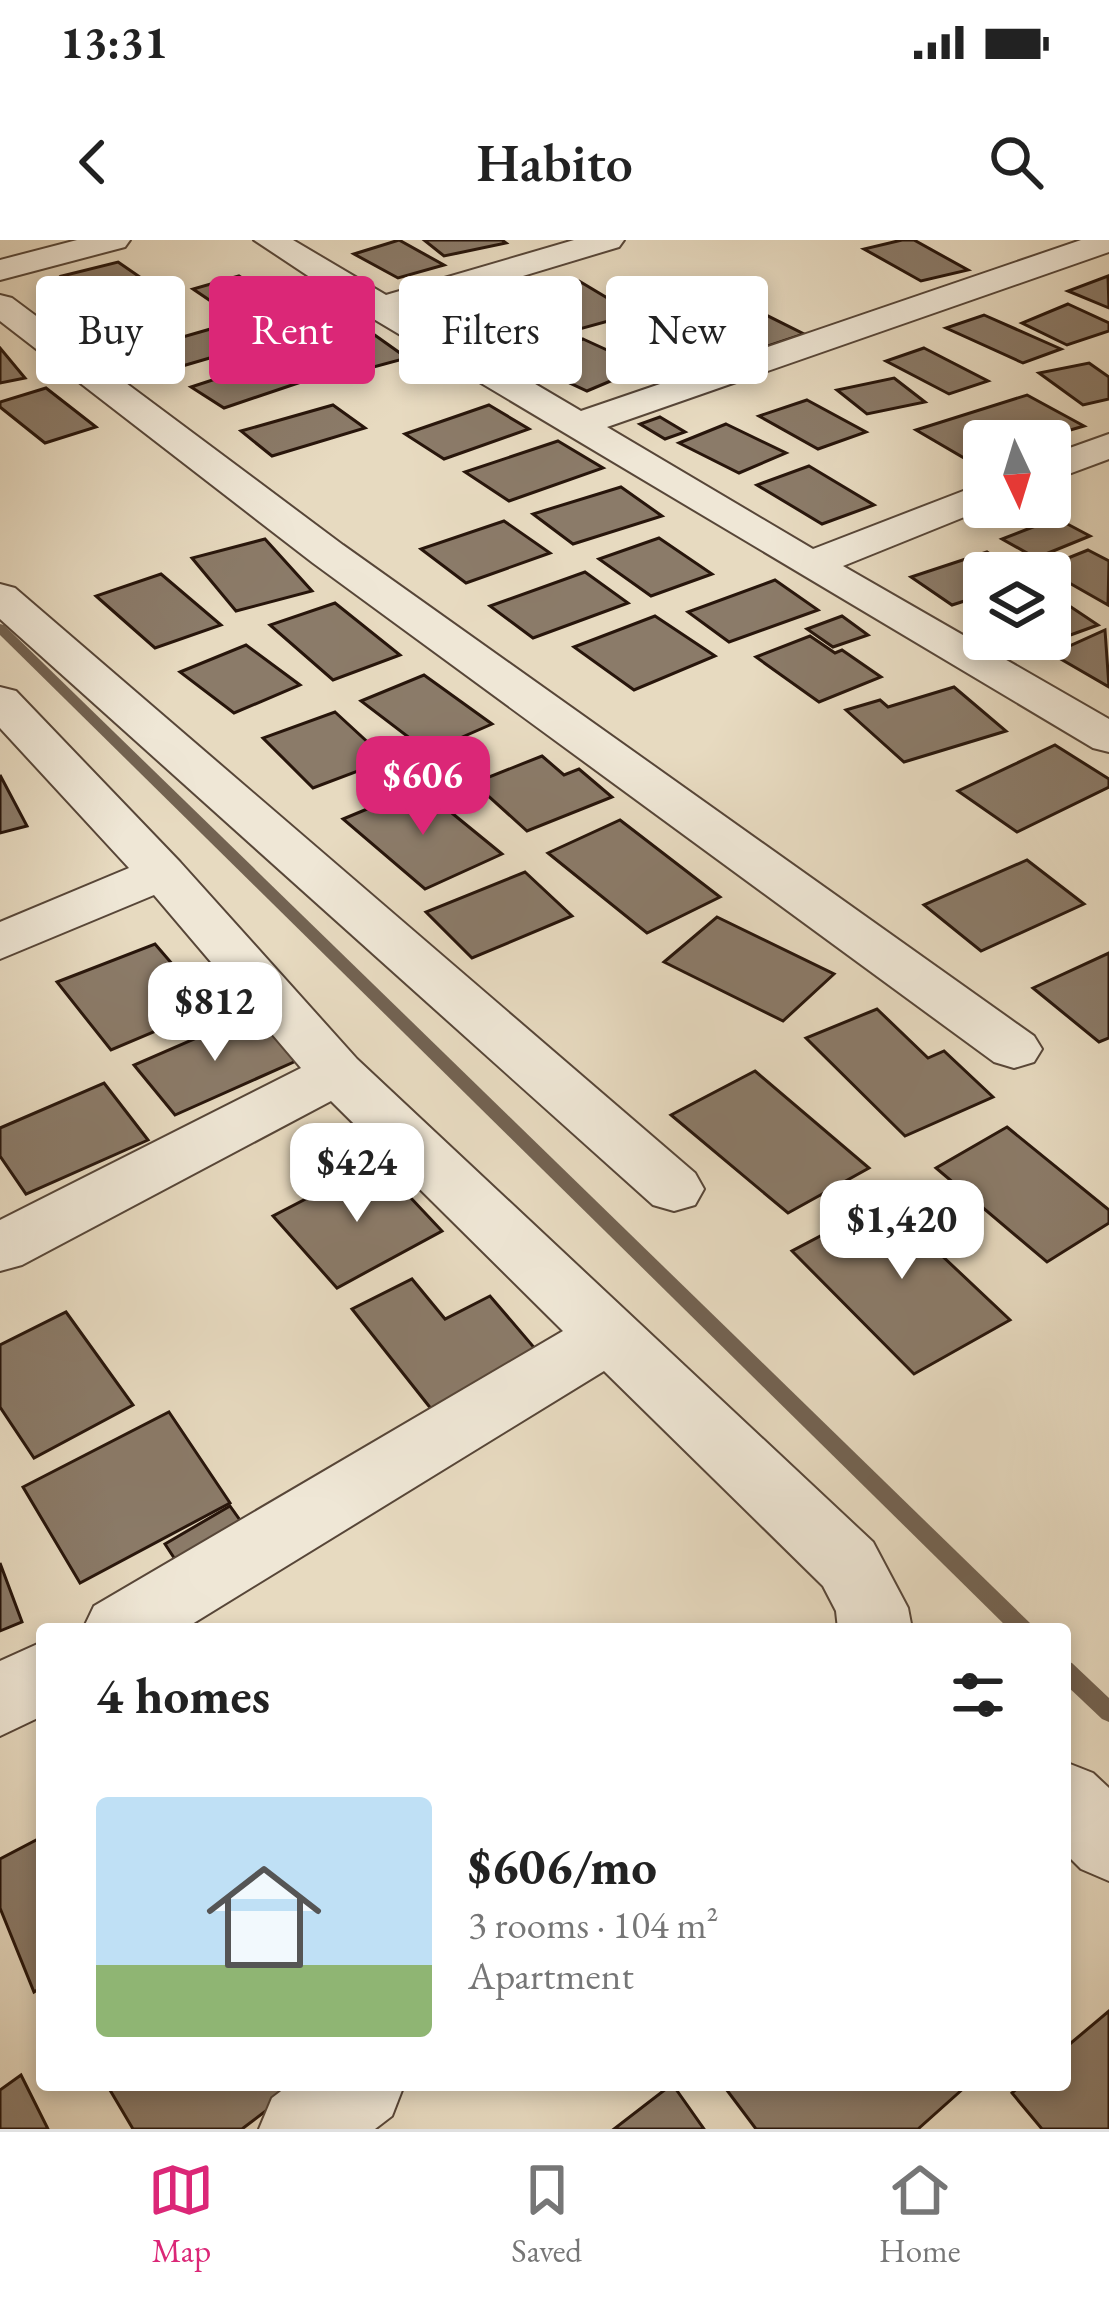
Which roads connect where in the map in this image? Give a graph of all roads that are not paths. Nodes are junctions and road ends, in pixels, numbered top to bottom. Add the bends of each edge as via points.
1 (114, 240) edge
2 (270, 240) edge
3 (608, 240) edge
4 (1109, 241) edge
5 (0, 270) edge
6 (0, 305) edge
7 (379, 308) junction
8 (577, 425) junction
9 (1109, 445) edge
10 (1071, 460) edge
11 (963, 503) edge
12 (810, 565) junction
13 (0, 597) edge
14 (4, 711) edge
15 (1109, 738) edge
16 (162, 873) junction
17 (0, 942) edge
18 (1014, 1049) dead end
19 (337, 1073) junction
20 (674, 1190) dead end
21 (0, 1248) edge
22 (608, 1336) junction
23 (880, 1622) edge
24 (130, 1623) edge
25 (36, 1680) edge
26 (0, 1701) edge
27 (1071, 1805) edge
28 (1109, 1843) edge
29 (353, 2091) edge
30 (303, 2129) edge

1 - 5 street
2 - 7 street
3 - 7 street
4 - 8 street
6 - 18 street via 328,554
7 - 8 street
8 - 12 street
9 - 10 street
11 - 12 street
12 - 15 street
13 - 20 street
14 - 16 street
16 - 17 street
16 - 19 street
19 - 21 street
19 - 22 street
22 - 23 street via 848,1564
22 - 24 street
25 - 26 street
27 - 28 street
29 - 30 street

